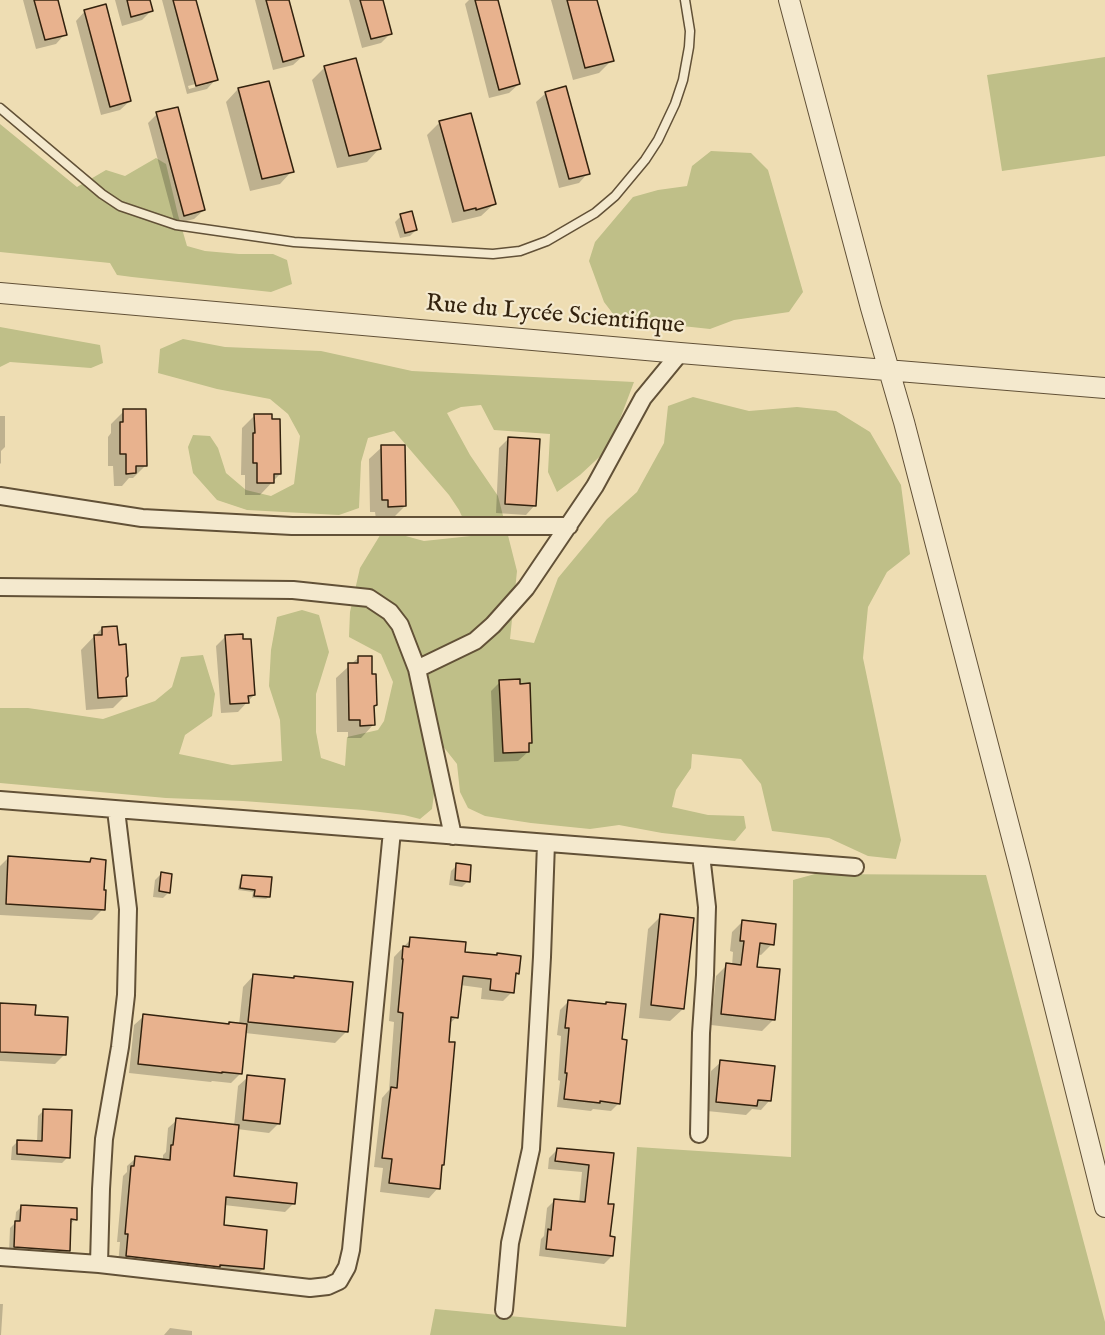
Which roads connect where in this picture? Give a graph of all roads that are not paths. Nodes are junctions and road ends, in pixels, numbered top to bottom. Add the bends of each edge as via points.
1 (685, 0) edge
2 (789, 0) edge
3 (0, 108) edge
4 (0, 293) edge
5 (680, 353) junction
6 (889, 370) junction
7 (1105, 388) edge
8 (0, 496) edge
9 (569, 526) junction
10 (0, 587) edge
11 (417, 669) junction
12 (0, 800) edge
13 (116, 810) junction
14 (392, 831) junction
15 (453, 836) junction
16 (546, 843) junction
17 (701, 855) junction
18 (855, 867) dead end
19 (699, 1134) dead end
20 (1104, 1199) edge
21 (0, 1257) edge
22 (99, 1264) junction
23 (504, 1310) dead end

1 - 3 lane via 690,31 683,80 652,150 615,196 595,213 547,241 520,251 493,254 294,242 176,225 120,206
2 - 6 street
4 - 5 street, Rue du Lycée Scientifique
5 - 6 street, Rue du Lycée Scientifique
5 - 9 street via 643,398
6 - 7 street, Rue du Lycée Scientifique
6 - 20 street
8 - 9 street via 142,518 292,526
9 - 11 street via 526,588 493,625 475,641
10 - 11 street via 293,590 369,598 390,612 400,625
11 - 15 street
12 - 13 street
13 - 14 street
13 - 22 street via 128,909 127,985 104,1138
14 - 15 street
14 - 22 street via 351,1250 339,1281 310,1288
15 - 16 street
16 - 17 street
16 - 23 street via 531,1149 510,1243
17 - 18 street
17 - 19 street via 707,907
21 - 22 street

